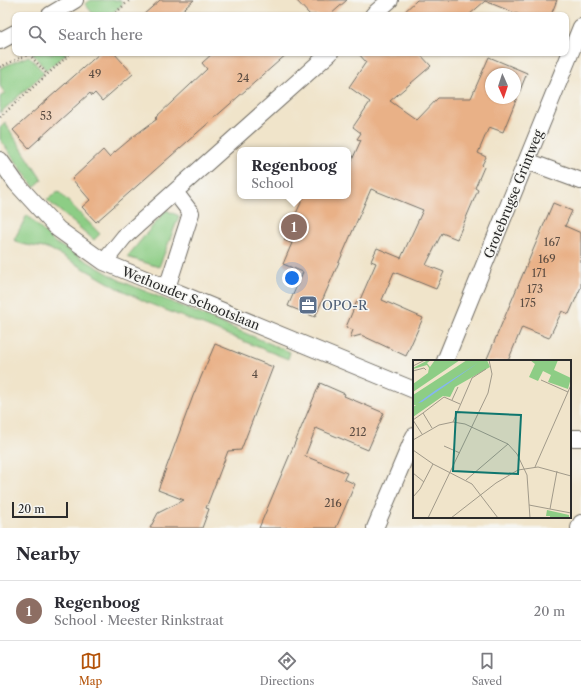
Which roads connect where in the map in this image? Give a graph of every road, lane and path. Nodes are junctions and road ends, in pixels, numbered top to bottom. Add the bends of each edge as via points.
1 (75, 0) edge
2 (130, 0) edge
3 (390, 0) edge
4 (55, 12) edge
5 (116, 12) edge
6 (376, 12) edge
7 (581, 27) edge
8 (12, 35) edge
9 (0, 41) edge
10 (25, 56) edge
11 (31, 56) edge
12 (68, 56) edge
13 (327, 56) edge
14 (0, 67) edge
15 (47, 74) junction
16 (0, 117) edge
17 (0, 160) edge
18 (527, 161) junction
19 (581, 181) edge
20 (175, 192) junction
21 (104, 262) junction
22 (167, 288) junction
23 (445, 360) edge
24 (413, 390) edge
25 (413, 438) edge
26 (581, 523) edge
27 (375, 528) edge
28 (579, 528) edge

1 - 4 street
2 - 5 path
3 - 6 street
7 - 18 street, Grotebrugse Grintweg
8 - 9 street
10 - 14 path
11 - 15 path
12 - 15 path
13 - 20 street
15 - 16 path
17 - 21 street, Wethouder Schootslaan via 16,183 58,229
18 - 19 street
18 - 23 street, Grotebrugse Grintweg
20 - 21 street via 124,237
20 - 22 street via 191,213
21 - 22 street, Wethouder Schootslaan
22 - 24 street, Wethouder Schootslaan
25 - 27 street
26 - 28 street

